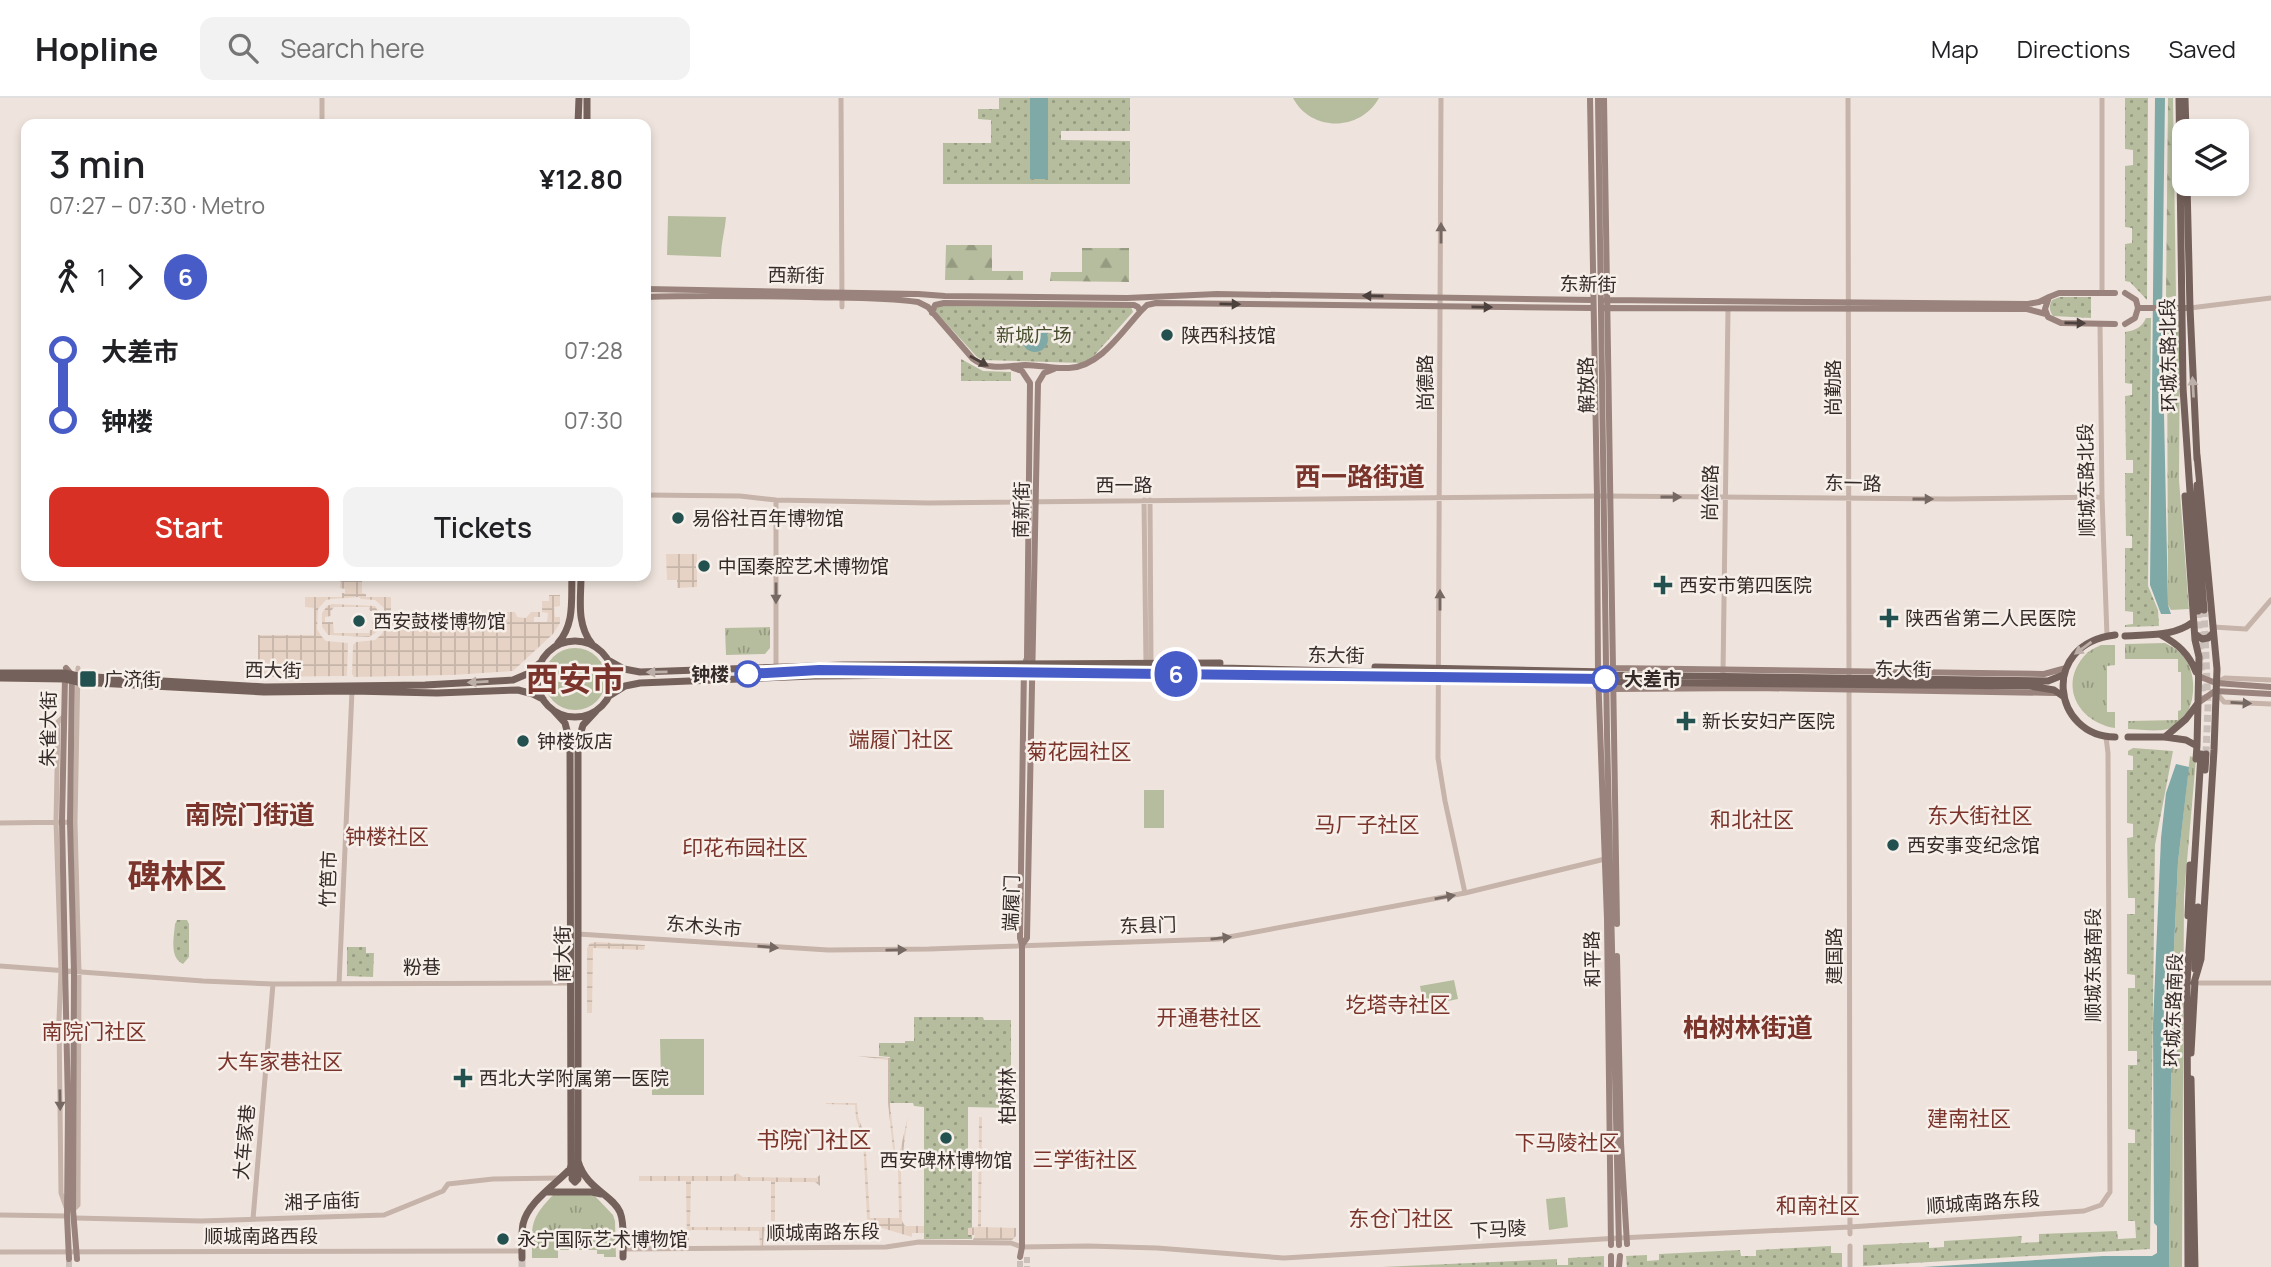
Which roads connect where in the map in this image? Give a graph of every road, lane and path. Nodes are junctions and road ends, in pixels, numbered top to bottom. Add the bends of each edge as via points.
1 (322, 98) edge
2 (579, 98) edge
3 (587, 98) edge
4 (841, 98) edge
5 (1441, 98) edge
6 (1590, 98) edge
7 (1598, 98) edge
8 (1604, 98) edge
9 (1848, 98) edge
10 (2102, 98) edge
11 (2179, 98) edge
12 (2185, 98) edge
13 (322, 119) edge
14 (578, 119) edge
15 (587, 119) edge
16 (2186, 119) edge
17 (2187, 196) edge
18 (651, 289) edge
19 (2102, 293) junction
20 (2115, 293) dead end
21 (2125, 293) dead end
22 (843, 295) junction
23 (651, 297) edge
24 (1441, 297) junction
25 (2049, 297) junction
26 (2271, 298) edge
27 (944, 300) junction
28 (1127, 302) junction
29 (1600, 304) junction
30 (1441, 306) junction
31 (1848, 306) junction
32 (842, 307) dead end
33 (2138, 307) junction
34 (2186, 308) junction
35 (1728, 310) junction
36 (1140, 312) junction
37 (933, 313) junction
38 (2046, 314) junction
39 (2100, 324) junction
40 (2115, 324) dead end
41 (2125, 324) dead end
42 (1011, 367) junction
43 (1058, 368) junction
44 (2197, 455) junction
45 (2186, 456) junction
46 (651, 495) edge
47 (1603, 496) junction
48 (1440, 497) junction
49 (1726, 497) junction
50 (2102, 497) junction
51 (1849, 498) junction
52 (776, 500) junction
53 (1147, 500) junction
54 (1037, 501) junction
55 (1028, 503) junction
56 (572, 581) edge
57 (581, 581) edge
58 (2271, 600) edge
59 (2193, 622) junction
60 (2213, 630) junction
61 (2194, 634) junction
62 (2161, 635) junction
63 (2111, 636) joint
64 (2125, 636) dead end
65 (595, 647) junction
66 (552, 648) junction
67 (608, 660) junction
68 (540, 663) junction
69 (1148, 664) junction
70 (776, 667) junction
71 (1028, 670) junction
72 (1439, 672) junction
73 (2065, 672) junction
74 (0, 673) edge
75 (1723, 673) junction
76 (72, 676) junction
77 (2198, 676) junction
78 (0, 678) edge
79 (1606, 678) junction
80 (2271, 680) edge
81 (1849, 681) junction
82 (2216, 687) junction
83 (2271, 687) edge
84 (352, 691) junction
85 (2271, 694) edge
86 (2061, 695) junction
87 (609, 696) junction
88 (543, 699) junction
89 (2198, 703) junction
90 (2271, 704) edge
91 (553, 710) junction
92 (596, 710) junction
93 (2106, 737) junction
94 (2115, 737) dead end
95 (2128, 737) dead end
96 (2165, 737) junction
97 (2214, 750) junction
98 (2202, 751) junction
99 (0, 822) edge
100 (66, 822) junction
101 (1605, 859) junction
102 (1465, 893) junction
103 (578, 934) junction
104 (1022, 945) junction
105 (828, 950) joint
106 (0, 966) edge
107 (63, 972) junction
108 (76, 972) junction
109 (571, 983) junction
110 (2194, 983) junction
111 (2271, 983) edge
112 (273, 984) junction
113 (339, 984) junction
114 (575, 1159) junction
115 (561, 1178) junction
116 (547, 1192) junction
117 (2110, 1192) joint
118 (602, 1194) junction
119 (71, 1213) junction
120 (0, 1215) edge
121 (253, 1219) junction
122 (1850, 1230) junction
123 (1619, 1241) junction
124 (1850, 1246) dead end
125 (1022, 1247) junction
126 (0, 1252) edge
127 (623, 1253) joint
128 (522, 1255) joint
129 (73, 1256) junction
130 (1611, 1256) dead end
131 (1619, 1256) dead end
132 (1023, 1257) tunnel mouth
133 (1850, 1266) edge
134 (1611, 1267) edge
135 (1619, 1267) edge
136 (2188, 1267) edge
137 (2194, 1267) edge

1 - 13 street
2 - 14 main road
3 - 15 main road
4 - 22 street
24 -> 5 street, 尚德路
6 - 29 main road, 解放路
7 - 29 main road, 解放路
8 - 29 main road
9 - 31 street, 尚勤路
10 - 19 street
11 - 34 main road, 环城东路北段
12 - 16 main road
17 - 34 main road, 环城东路北段
18 - 22 main road, 西新街
19 - 20 main road, 东新街
19 - 25 main road, 东新街 via 2059,292
21 - 33 main road
22 - 23 main road, 西新街
22 - 27 main road, 西新街 via 918,293
22 - 32 street
22 - 37 main road, 西新街 via 918,302
24 -> 28 main road, 东新街 via 1217,294
24 - 29 main road, 东新街
24 - 30 street, 尚德路
25 - 31 main road, 东新街 via 2028,304
25 - 38 main road
26 - 34 street
27 - 28 main road, 西新街
27 - 37 main road via 935,305
28 - 36 main road
30 -> 29 main road, 东新街
29 - 31 main road, 东新街
29 - 35 main road, 东新街
29 - 47 main road, 解放路
29 - 47 main road
36 -> 30 main road, 东新街 via 1156,303
30 - 48 street, 尚德路
31 - 35 main road, 东新街
31 - 38 main road, 东新街 via 2027,309
31 - 51 street, 尚勤路
33 - 34 main road
33 - 41 main road via 2135,318
44 -> 34 main road, 环城东路北段
34 - 45 main road, 环城东路北段
35 - 49 street, 尚俭路
36 - 43 main road via 1096,359 1077,368
37 -> 42 main road via 978,363
38 -> 39 main road, 东新街 via 2061,323
39 - 40 main road, 东新街
39 - 50 street, 顺城东路北段
42 - 43 main road
42 - 55 main road, 南新街 via 1030,383
43 - 54 main road, 南新街 via 1044,373 1038,383
44 - 45 main road, 环城东路北段 via 2201,610
44 - 60 main road
45 - 59 main road
46 - 52 street, 西一路
47 - 48 street, 西一路
47 -> 49 street, 东一路
47 - 79 main road, 解放路
47 - 79 main road
48 - 53 street, 西一路
72 -> 48 street, 尚德路
49 - 51 street, 东一路
49 - 75 street, 尚俭路
51 -> 50 street, 东一路
50 - 63 street, 顺城东路北段
51 - 81 street, 尚勤路
52 - 55 street, 西一路
52 -> 70 street
53 - 54 street, 西一路
53 - 69 street
54 - 55 street, 西一路
54 - 71 main road, 南新街
55 - 71 main road, 南新街
56 - 66 main road via 570,623
57 - 65 main road via 581,622
58 - 60 street via 2246,629
59 - 61 main road
59 - 62 main road
60 - 61 main road via 2208,638
60 - 82 main road
61 - 77 main road
62 - 64 main road
62 - 77 main road via 2191,657
63 -> 73 main road via 2087,643
65 - 66 main road via 573,641
65 - 67 main road
66 - 68 main road
70 -> 67 main road, 东大街 via 640,672
67 - 87 main road via 613,680
68 -> 76 main road, 西大街 via 513,680 425,685 265,687
68 - 88 main road via 537,685
69 - 71 main road, 东大街
69 - 72 main road, 东大街
70 - 71 main road, 东大街
71 - 72 main road, 东大街
71 - 87 main road, 东大街 via 640,683
71 - 104 main road, 端履门
72 - 79 main road, 东大街
72 - 102 street, 尚德路 via 1438,758
73 - 81 main road, 东大街 via 2048,681
73 - 86 main road
74 - 76 main road, 西大街
75 - 79 main road, 东大街
75 - 81 main road, 东大街
76 - 78 main road, 西大街
76 - 84 main road, 西大街 via 264,692
76 - 100 main road, 朱雀大街
76 - 100 main road, 朱雀大街 via 64,716
77 - 82 main road
77 - 89 main road
79 - 81 main road, 东大街
79 - 101 main road, 和平路
79 - 123 main road, 和平路
80 - 82 street via 2225,678
81 - 86 main road, 东大街 via 2029,686
81 - 122 street, 建国路
82 - 83 main road
82 - 85 main road
82 - 89 main road
82 -> 90 street via 2224,702
82 - 97 main road
84 - 88 main road, 西大街 via 518,690
84 - 113 street, 竹笆市
86 - 93 main road via 2083,725
87 - 92 main road
88 - 91 main road
89 - 96 main road
89 - 98 main road
91 - 92 main road via 575,717
91 - 109 main road, 南大街 via 565,723 570,742
92 - 103 main road, 南大街 via 583,724 578,742
93 - 94 main road
93 - 117 street, 顺城东路南段
95 - 96 main road
96 - 98 main road
97 - 98 main road via 2206,739 2199,741
97 - 110 main road via 2201,959
98 - 110 main road, 环城东路南段
98 - 110 main road via 2188,895
99 - 100 street
100 - 107 main road, 朱雀大街
100 - 108 main road, 朱雀大街
101 - 102 street, 东县门
101 - 123 main road, 和平路
104 -> 102 street, 东县门 via 1224,938
103 -> 105 street, 东木头市
103 - 114 main road, 南大街
105 -> 104 street, 东县门
104 - 125 main road, 柏树林
106 - 107 street, 粉巷
107 - 108 street, 粉巷
107 -> 119 main road, 朱雀大街
108 - 112 street, 粉巷
108 - 119 main road, 朱雀大街
109 - 113 street, 粉巷
109 - 114 main road, 南大街
110 - 111 street
110 - 136 main road, 环城东路南段
110 - 137 main road, 环城东路南段
112 - 113 street, 粉巷
112 - 121 street, 大车家巷
114 - 115 main road, 南大街
114 - 118 main road
115 - 116 main road, 南大街
115 - 121 street, 湘子庙街 via 493,1178 448,1184 443,1191 384,1215
116 - 118 main road
116 - 128 main road, 南大街 via 524,1222
117 - 122 street, 顺城南路东段 via 2101,1205 2084,1211
118 - 127 main road via 621,1213
119 - 120 street, 湘子庙街
119 - 121 street, 湘子庙街 via 201,1221
119 - 129 main road, 朱雀大街
122 - 123 street, 下马陵
123 - 125 street, 下马陵 via 1284,1258 1157,1248
124 - 133 street
125 - 127 street, 顺城南路东段 via 919,1241 886,1247
125 - 132 main road, 柏树林
126 - 129 street, 顺城南路西段
128 - 129 street, 顺城南路西段
130 - 134 main road
131 - 135 main road

